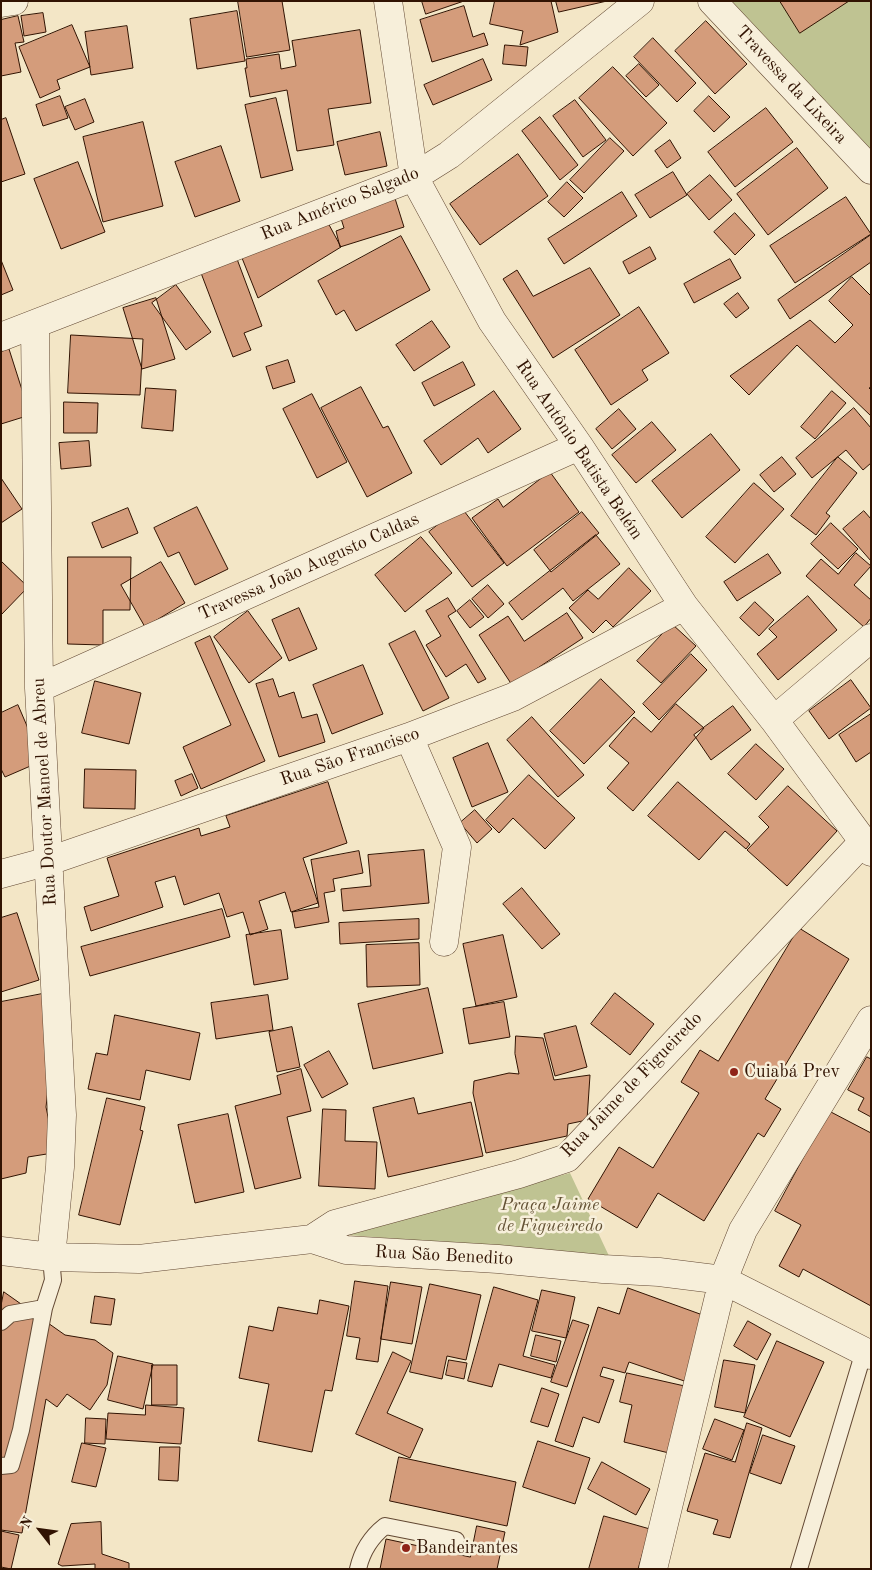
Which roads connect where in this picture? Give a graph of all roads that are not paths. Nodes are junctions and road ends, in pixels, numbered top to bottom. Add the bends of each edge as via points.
1 (14, 1) edge
2 (388, 1) edge
3 (640, 1) edge
4 (712, 1) edge
5 (1, 3) edge
6 (871, 170) edge
7 (414, 176) junction
8 (35, 325) junction
9 (1, 337) edge
10 (579, 446) junction
11 (684, 606) junction
12 (871, 638) edge
13 (39, 688) junction
14 (774, 720) junction
15 (409, 737) junction
16 (867, 847) edge
17 (49, 861) junction
18 (1, 874) edge
19 (444, 942) dead end
20 (871, 1020) edge
21 (312, 1239) junction
22 (1, 1251) edge
23 (51, 1257) junction
24 (723, 1280) junction
25 (44, 1308) junction
26 (1, 1322) edge
27 (867, 1353) edge
28 (1, 1466) edge
29 (456, 1540) dead end
30 (358, 1569) edge
31 (653, 1569) edge
32 (799, 1569) edge

1 - 5 street
2 - 7 street, Rua Antônio Batista Belém
3 - 7 street, Rua Américo Salgado via 449,155
4 - 6 street, Travessa da Lixeira
7 - 8 street, Rua Américo Salgado
7 - 10 street, Rua Antônio Batista Belém via 492,321
8 - 9 street, Rua Américo Salgado
8 - 13 street, Rua Doutor Manoel de Abreu
10 - 11 street, Rua Antônio Batista Belém
10 - 13 street, Travessa João Augusto Caldas
11 - 14 street, Rua Antônio Batista Belém
11 - 15 street, Rua São Francisco via 512,697
12 - 14 street
13 - 17 street, Rua Doutor Manoel de Abreu
14 - 16 street, Rua Antônio Batista Belém
15 - 17 street, Rua São Francisco
15 - 19 street via 457,847
16 - 21 street, Rua Jaime de Figueiredo via 567,1158 335,1224
17 - 18 street, Rua São Francisco
17 - 23 street, Rua Doutor Manoel de Abreu via 62,1115
20 - 24 street via 743,1230
21 - 23 street, Rua São Benedito via 139,1259
21 - 24 street, Rua São Benedito via 346,1250 498,1259
22 - 23 street, Rua São Benedito
23 - 25 lane via 53,1280
24 - 27 street, Rua São Benedito
24 - 31 street
25 - 26 lane via 10,1314
25 - 28 lane via 21,1430 11,1465
27 - 32 lane
29 - 30 lane via 385,1526 373,1535

